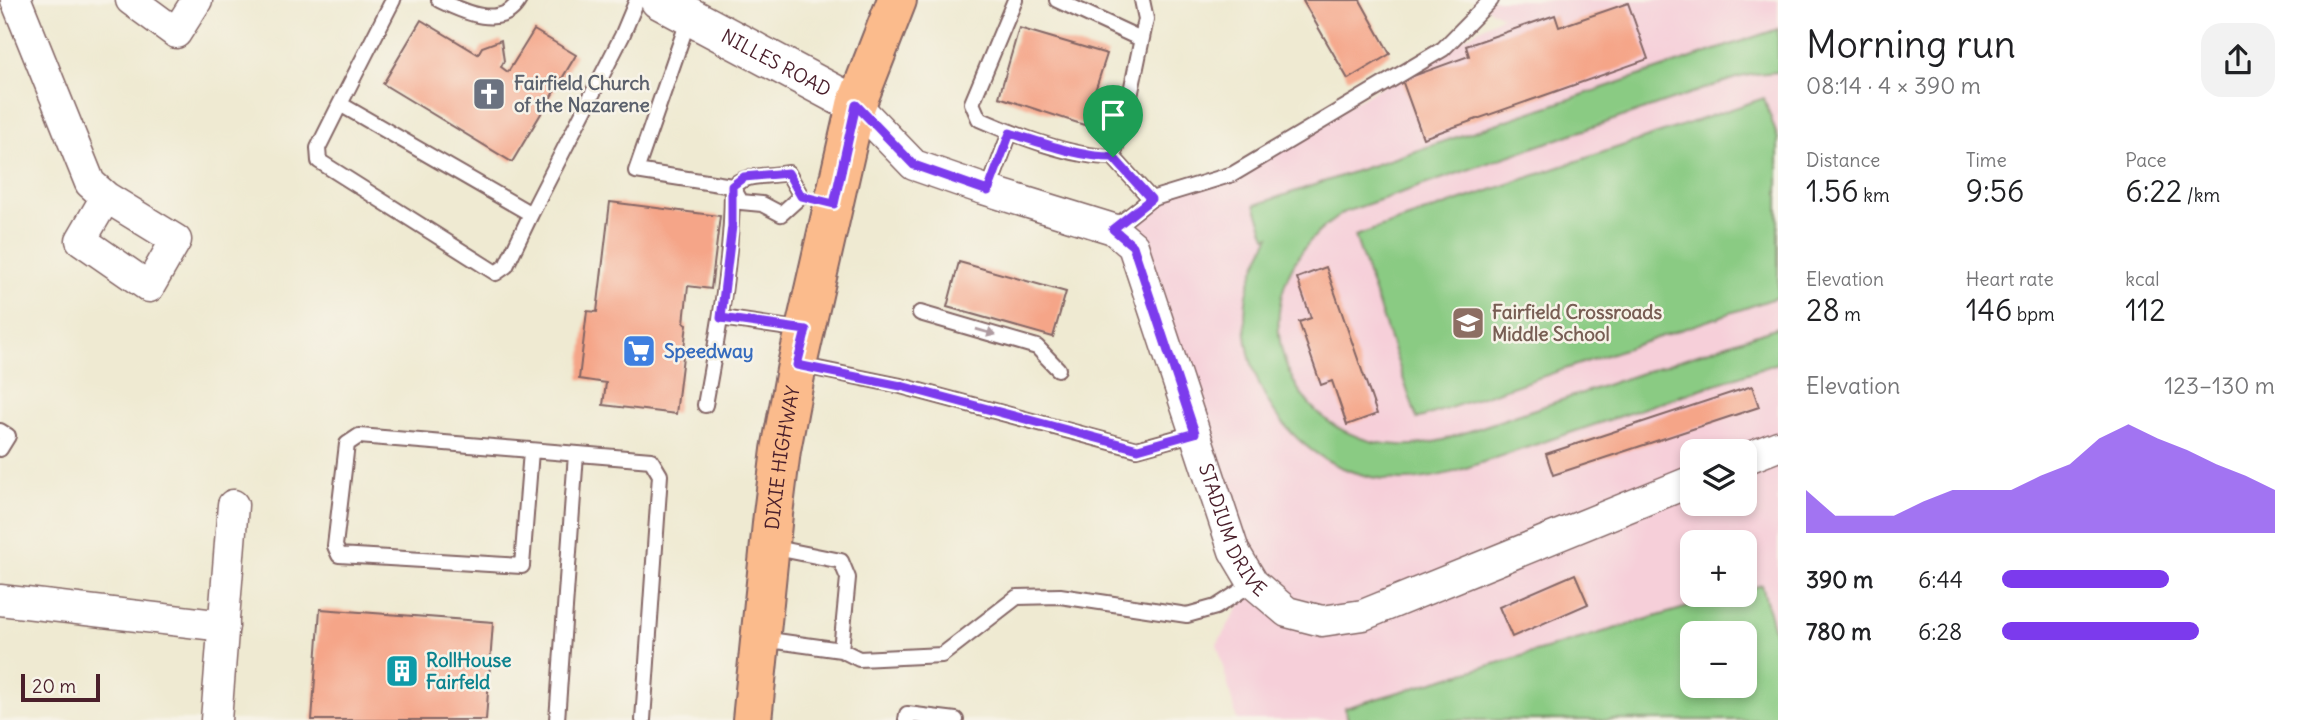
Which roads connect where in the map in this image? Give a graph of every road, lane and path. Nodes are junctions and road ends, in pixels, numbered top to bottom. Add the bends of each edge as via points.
1 (16, 0) edge
2 (131, 0) edge
3 (197, 0) edge
4 (393, 0) edge
5 (439, 0) edge
6 (519, 0) edge
7 (637, 0) edge
8 (897, 0) edge
9 (1015, 0) edge
10 (1057, 0) edge
11 (1142, 0) edge
12 (1490, 0) edge
13 (674, 8) edge
14 (1141, 38) junction
15 (340, 104) junction
16 (856, 105) junction
17 (1010, 133) junction
18 (1113, 157) junction
19 (732, 186) junction
20 (988, 191) junction
21 (106, 197) dead end
22 (1151, 199) junction
23 (818, 200) junction
24 (531, 214) junction
25 (1113, 229) junction
26 (920, 313) dead end
27 (721, 318) junction
28 (801, 347) junction
29 (1059, 369) dead end
30 (705, 405) dead end
31 (0, 431) edge
32 (1195, 433) junction
33 (1778, 446) edge
34 (0, 449) edge
35 (531, 450) junction
36 (576, 454) junction
37 (1757, 454) edge
38 (1680, 486) edge
39 (233, 505) dead end
40 (770, 546) junction
41 (1253, 583) junction
42 (0, 600) edge
43 (224, 626) junction
44 (761, 639) junction
45 (841, 650) junction
46 (216, 720) edge
47 (557, 720) edge
48 (643, 720) edge
49 (752, 720) edge
50 (906, 720) edge
51 (956, 720) edge

1 - 21 street via 90,183
2 - 3 street via 176,33
4 - 15 lane
5 - 6 lane via 485,18 502,16
7 - 24 lane
8 - 16 main road, DIXIE HIGHWAY
9 - 17 lane via 972,103 979,119
10 - 14 lane
11 - 14 lane via 1146,19
12 - 22 lane via 1444,49 1233,174
13 - 16 street, NILLES ROAD
13 - 19 lane via 636,171
14 - 18 lane
15 - 24 lane
15 - 24 lane via 318,148 319,161 496,272 506,266
16 - 20 street via 914,165
16 - 23 main road, DIXIE HIGHWAY
17 - 18 lane
17 - 20 lane
18 - 22 lane
19 - 23 lane via 744,177 788,173
19 - 23 lane via 741,202 762,204 781,214
19 - 27 lane
20 - 25 street
22 - 25 lane
23 - 28 main road, DIXIE HIGHWAY
25 - 32 street, STADIUM DRIVE via 1133,246
26 -> 29 lane via 1037,347
27 - 28 lane
27 - 30 lane
28 - 32 lane via 901,386 1138,449
28 - 40 main road, DIXIE HIGHWAY
31 - 34 lane via 8,436
32 - 41 street, STADIUM DRIVE via 1234,551
33 - 37 street
35 - 35 lane via 359,436 346,444 335,546 339,555 522,566
35 - 36 lane
36 - 47 lane
36 - 48 lane via 651,460 660,475
38 - 41 street, STADIUM DRIVE via 1363,615 1322,621 1287,612
39 - 43 street
40 - 44 main road, DIXIE HIGHWAY
40 - 45 lane via 841,561 848,578
41 - 45 lane via 1216,607 1187,615 1060,596 1017,597 942,655 859,659
42 - 43 street
43 - 46 street
44 - 45 lane
44 - 49 main road, DIXIE HIGHWAY
50 - 51 lane via 907,714

